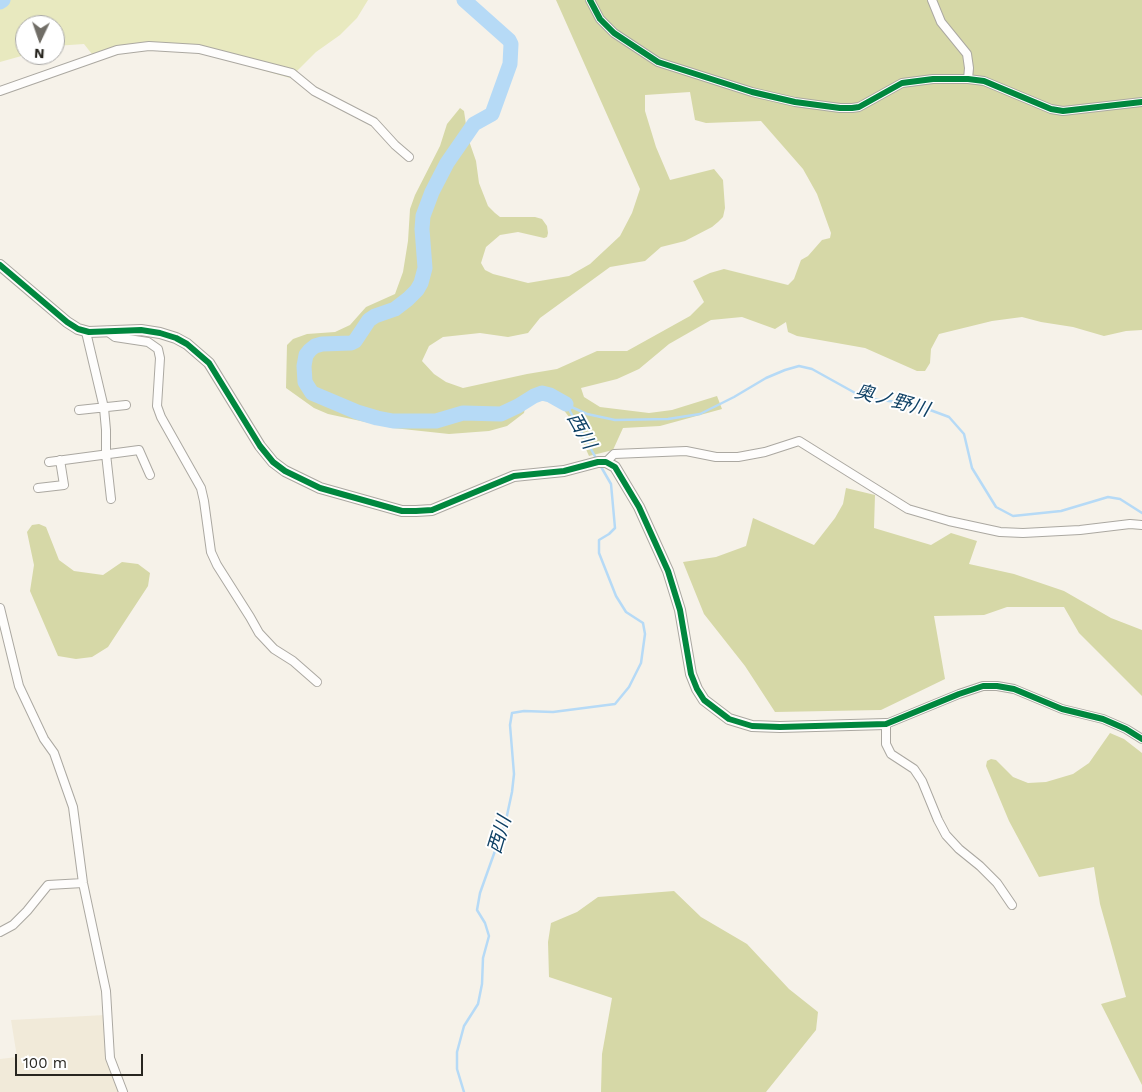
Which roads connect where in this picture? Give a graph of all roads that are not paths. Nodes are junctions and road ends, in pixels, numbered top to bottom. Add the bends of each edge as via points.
1 (590, 0) edge
2 (932, 0) edge
3 (968, 78) junction
4 (0, 91) edge
5 (1142, 102) edge
6 (409, 157) dead end
7 (0, 266) edge
8 (107, 331) junction
9 (86, 332) junction
10 (126, 405) dead end
11 (104, 408) junction
12 (79, 410) dead end
13 (106, 454) junction
14 (60, 460) junction
15 (49, 462) dead end
16 (606, 462) junction
17 (150, 475) dead end
18 (38, 488) dead end
19 (111, 499) dead end
20 (1142, 525) edge
21 (0, 608) edge
22 (317, 682) dead end
23 (886, 724) junction
24 (1142, 739) edge
25 (84, 883) junction
26 (1012, 905) dead end
27 (0, 932) edge
28 (122, 1092) edge

1 - 3 street via 600,19 614,33 658,62 795,102 852,108 902,83
2 - 3 street via 941,22 967,54
3 - 5 street via 1063,111
4 - 6 street via 118,50 149,46 200,49 292,73 314,91 374,122
7 - 9 street via 67,322
8 - 9 street
8 - 16 street via 141,330 187,344 209,363 273,462 320,488 402,511 432,510 507,477 564,471
8 - 22 street via 115,337 148,342 158,349 157,406 160,417 201,488 211,552 217,566 259,633 274,649
9 - 11 street
10 - 11 street
11 - 12 street
11 - 13 street
13 - 14 street
13 - 17 street via 139,450
13 - 19 street
14 - 15 street
14 - 18 street via 64,485
16 - 20 street via 614,454 686,451 716,457 738,456 765,452 799,441 908,509 949,521 1000,532 1023,533
16 - 23 street via 616,466 653,534 680,610 690,674 704,700 729,719 752,726
21 - 25 street via 19,686 54,753 73,807
23 - 24 street via 958,694 983,686 997,686 1062,710 1103,719
23 - 26 street via 886,744 891,754 914,769 946,835 997,883
25 - 27 street via 48,885 27,911
25 - 28 street via 106,991 110,1058

